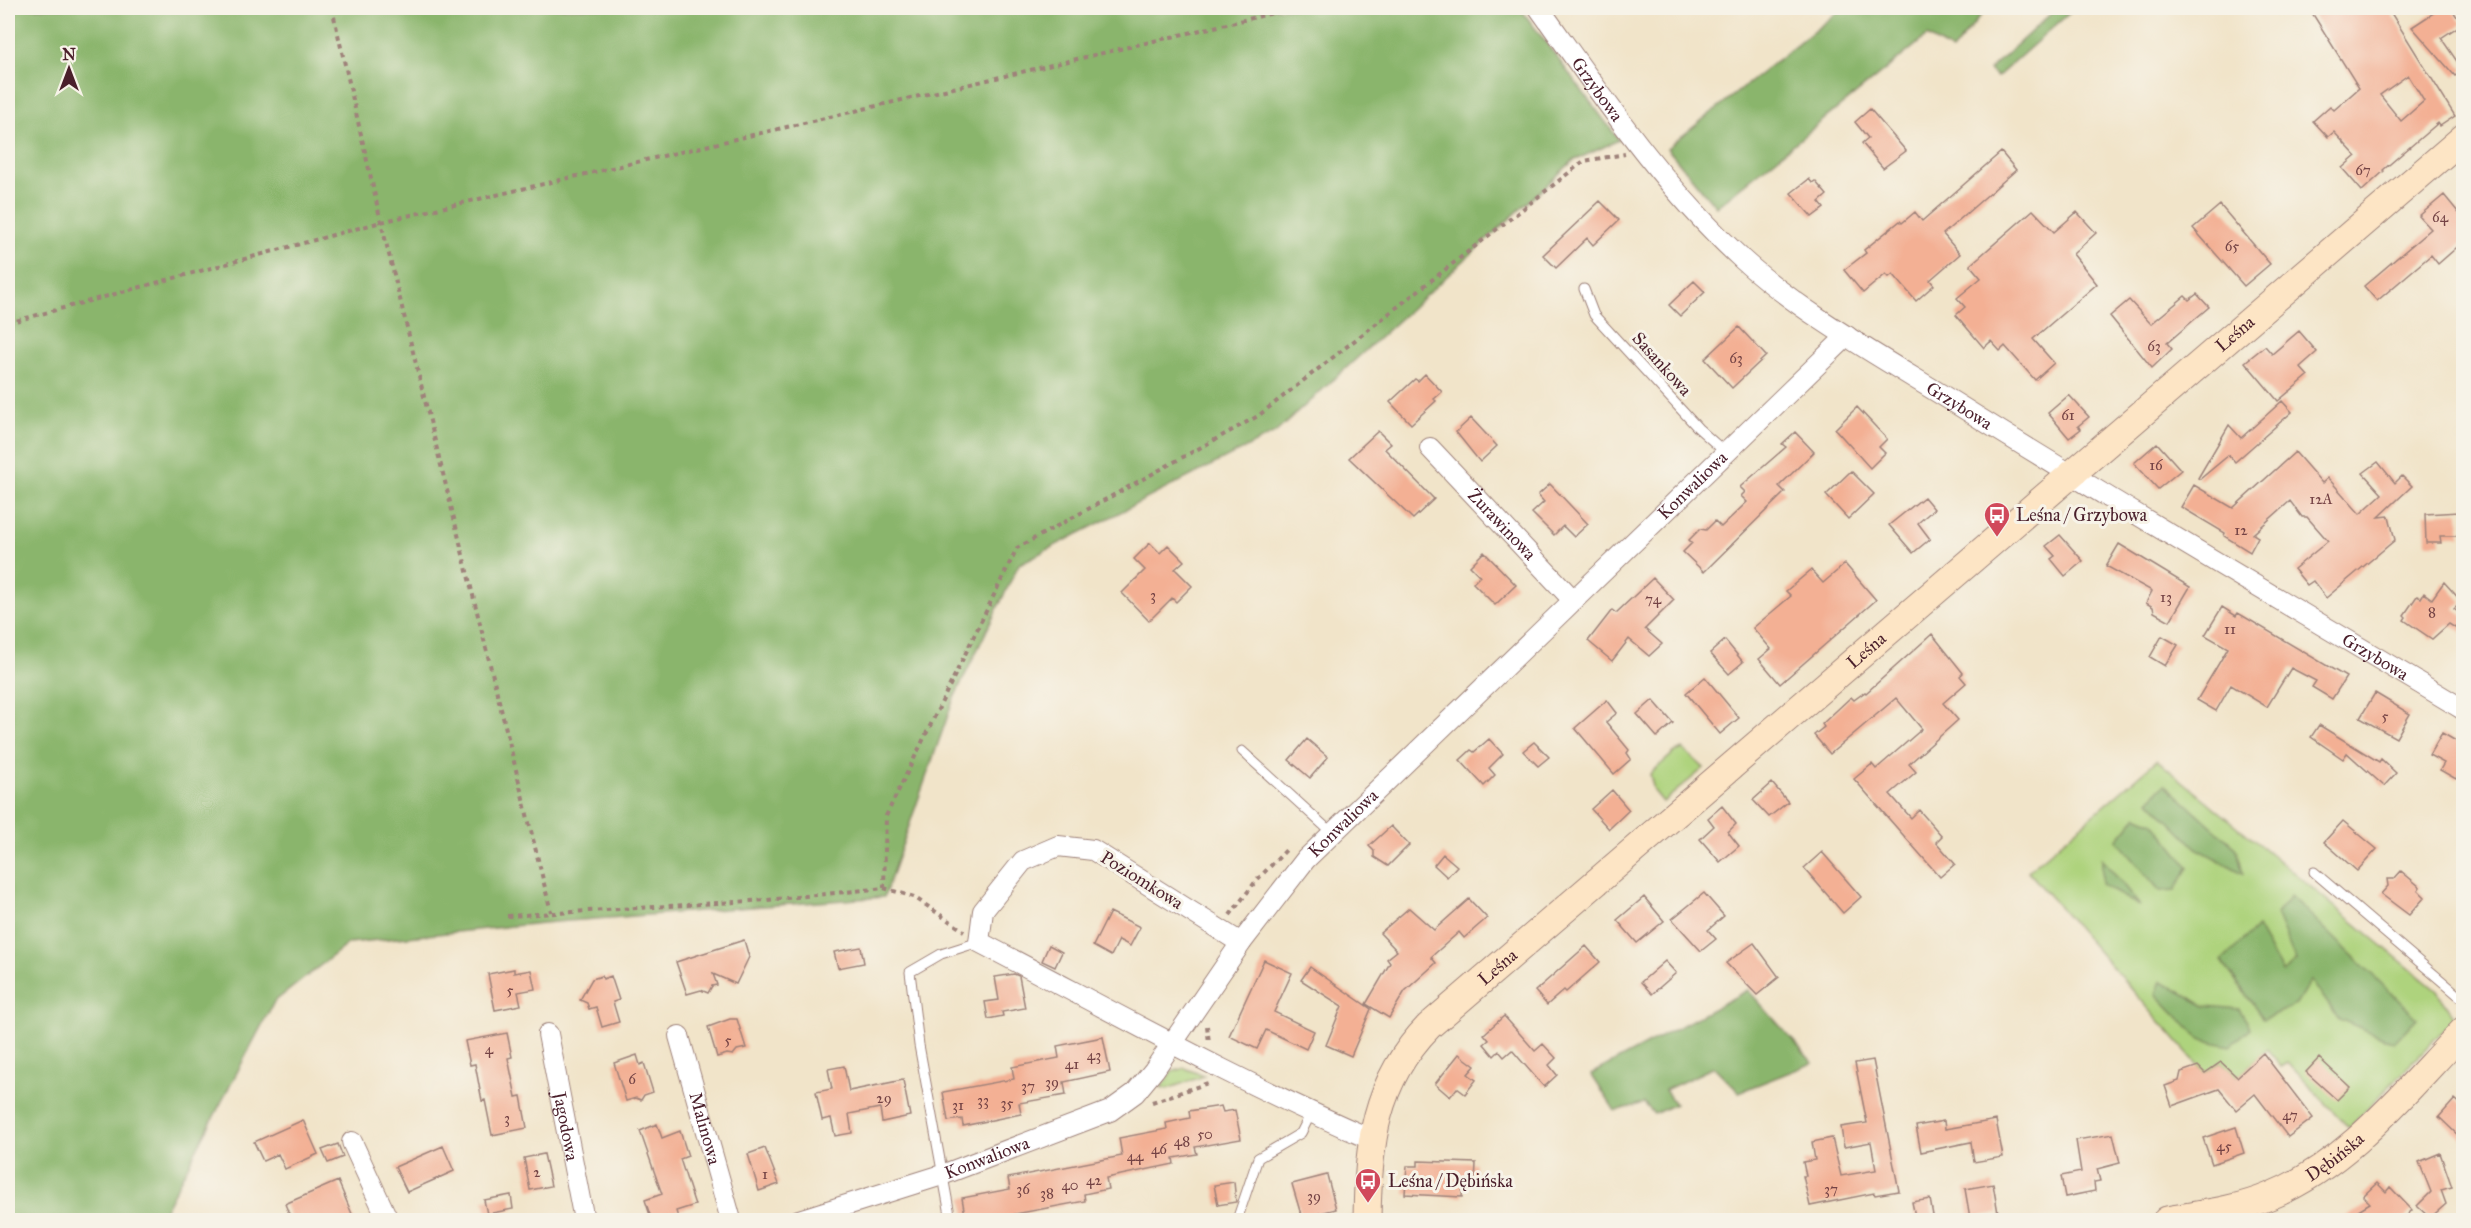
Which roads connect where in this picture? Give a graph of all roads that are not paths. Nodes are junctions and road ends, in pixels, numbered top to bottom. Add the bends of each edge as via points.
1 (1539, 8) edge
2 (2463, 137) edge
3 (1584, 289) dead end
4 (1848, 336) junction
5 (1430, 448) dead end
6 (1726, 453) junction
7 (2071, 474) junction
8 (1573, 600) junction
9 (2463, 710) edge
10 (1242, 751) dead end
11 (1332, 833) junction
12 (2314, 872) dead end
13 (979, 942) junction
14 (1241, 944) junction
15 (2463, 1000) edge
16 (2463, 1030) edge
17 (548, 1034) dead end
18 (680, 1036) dead end
19 (1173, 1043) junction
20 (1311, 1113) junction
21 (1373, 1140) junction
22 (352, 1142) dead end
23 (942, 1175) junction
24 (388, 1221) edge
25 (584, 1221) edge
26 (731, 1221) edge
27 (799, 1221) edge
28 (951, 1221) edge
29 (1237, 1221) edge
30 (1367, 1221) edge
31 (2167, 1221) edge

1 - 4 street, Grzybowa via 1641,151 1713,232 1746,263
2 - 7 street, Leśna
3 - 6 lane, Sasankowa via 1594,315
4 - 6 street, Konwaliowa
4 - 7 street, Grzybowa
5 - 8 street, Żurawinowa
6 - 8 street, Konwaliowa
7 - 9 street, Grzybowa
7 - 21 street, Leśna via 1428,1026 1390,1078 1381,1099
8 - 11 street, Konwaliowa
10 - 11 lane
11 - 14 street, Konwaliowa via 1280,891
12 - 15 lane
13 - 14 street, Poziomkowa via 983,911 1023,861 1058,846 1093,850
13 - 19 street
13 - 23 lane via 941,954 910,972
14 - 19 street, Konwaliowa
16 - 31 street, Dębińska via 2360,1137 2313,1174 2259,1201
17 - 25 street, Jagodowa
18 - 26 street, Malinowa
19 - 20 street
19 - 23 street, Konwaliowa via 1135,1093 1110,1111
20 - 21 street
20 - 29 lane via 1301,1133 1258,1158
21 - 30 street, Leśna
22 - 24 street
23 - 27 street, Konwaliowa
23 - 28 lane

